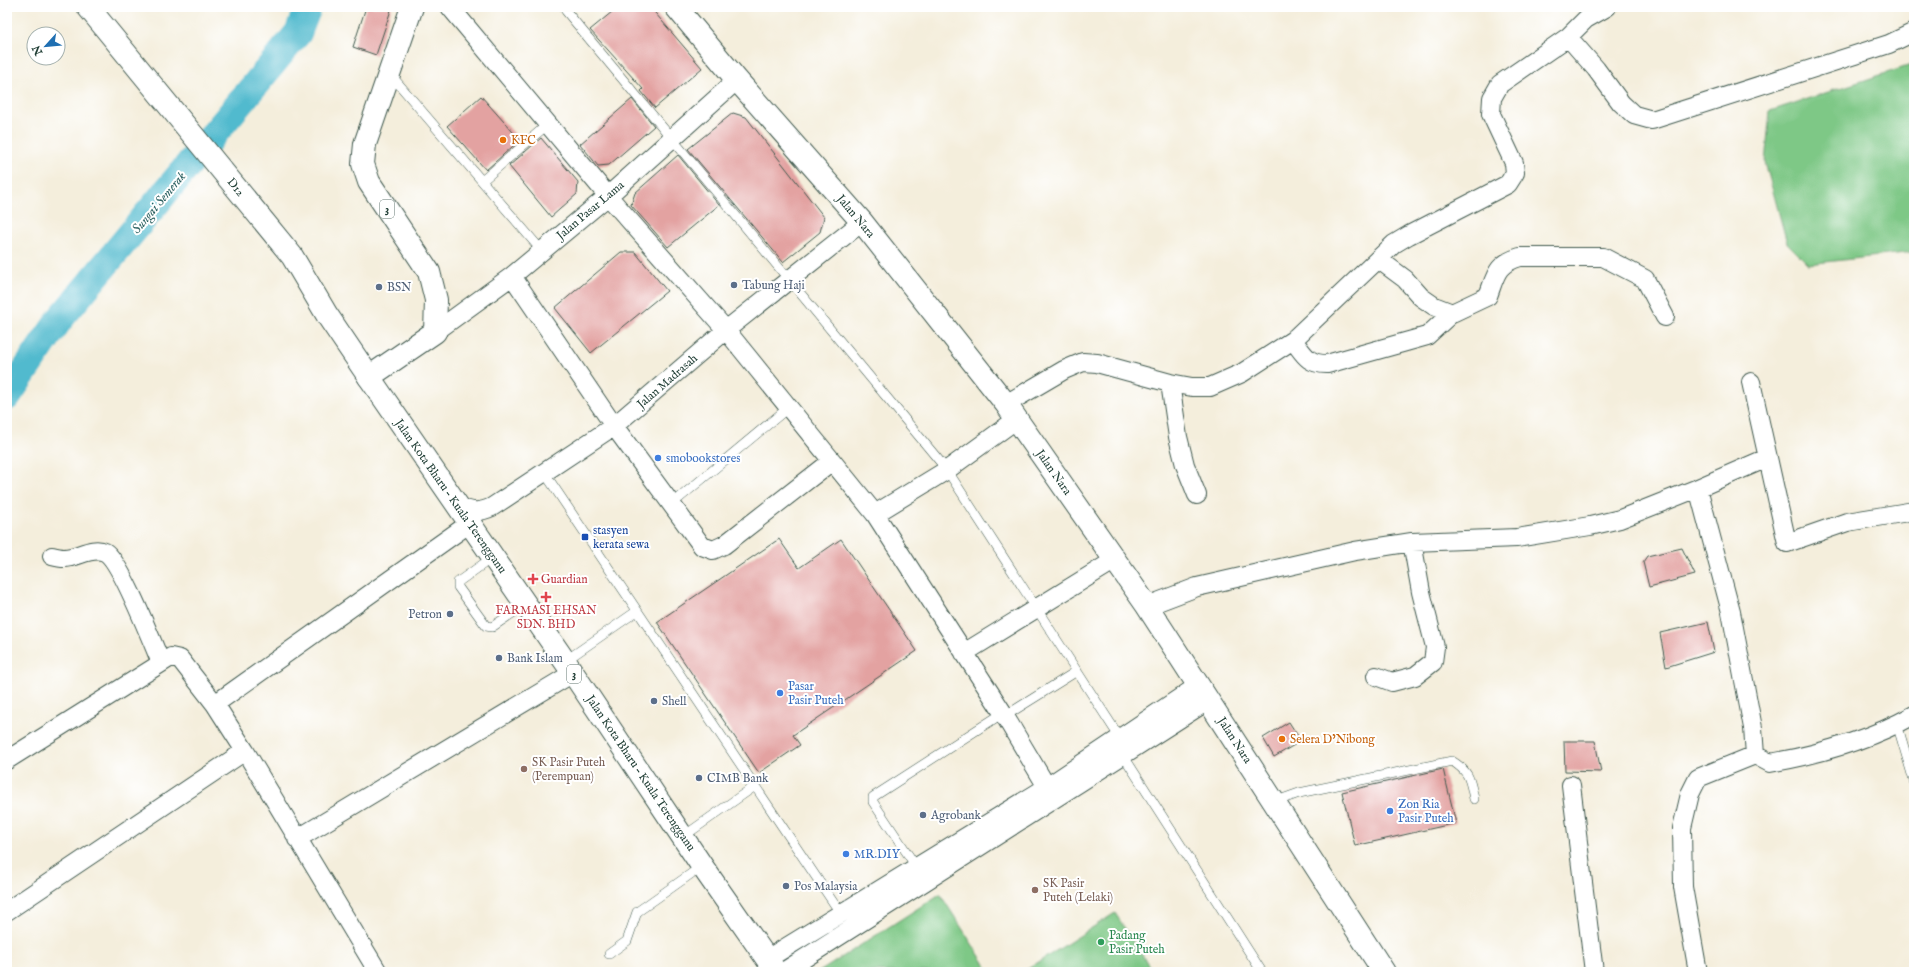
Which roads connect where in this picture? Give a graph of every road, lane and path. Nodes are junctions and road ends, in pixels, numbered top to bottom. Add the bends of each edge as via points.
1 (88, 7) edge
2 (412, 7) edge
3 (450, 7) edge
4 (566, 7) edge
5 (676, 7) edge
6 (1607, 7) edge
7 (1914, 32) edge
8 (1568, 37) junction
9 (389, 73) junction
10 (737, 80) junction
11 (548, 124) junction
12 (672, 138) junction
13 (482, 181) junction
14 (608, 196) junction
15 (862, 222) junction
16 (542, 251) junction
17 (1378, 259) junction
18 (512, 276) junction
19 (790, 279) junction
20 (1452, 314) junction
21 (1665, 317) dead end
22 (726, 330) junction
23 (435, 332) junction
24 (1293, 340) junction
25 (369, 377) junction
26 (1751, 382) dead end
27 (1170, 383) junction
28 (789, 407) junction
29 (1011, 412) junction
30 (614, 426) junction
31 (1767, 458) junction
32 (832, 461) junction
33 (947, 470) junction
34 (544, 472) junction
35 (1698, 488) junction
36 (1197, 495) dead end
37 (672, 504) junction
38 (1914, 511) edge
39 (875, 514) junction
40 (464, 515) junction
41 (1412, 542) junction
42 (52, 556) dead end
43 (493, 557) junction
44 (1115, 560) junction
45 (526, 604) junction
46 (1147, 606) junction
47 (1037, 609) junction
48 (637, 611) junction
49 (964, 653) junction
50 (161, 663) junction
51 (569, 667) junction
52 (1077, 672) junction
53 (1376, 676) dead end
54 (1204, 692) junction
55 (215, 704) junction
56 (1004, 714) junction
57 (1914, 715) edge
58 (1896, 724) junction
59 (1122, 746) junction
60 (245, 751) junction
61 (1755, 755) junction
62 (7, 760) edge
63 (1914, 781) edge
64 (1570, 785) dead end
65 (755, 786) junction
66 (1047, 787) junction
67 (1474, 799) dead end
68 (1274, 802) junction
69 (684, 836) junction
70 (297, 839) junction
71 (702, 866) junction
72 (917, 868) junction
73 (7, 911) edge
74 (841, 914) junction
75 (609, 954) dead end
76 (776, 968) edge
77 (378, 972) edge
78 (1262, 972) edge
79 (1384, 972) edge
80 (1594, 972) edge
81 (1698, 972) edge

1 - 25 main road, D12 via 292,256 326,315
2 - 9 main road, 3
3 - 11 street
4 - 12 lane via 566,11
5 - 10 main road, Jalan Nara
6 - 8 street via 1586,20
7 - 8 street via 1889,44 1652,120 1634,115 1621,103
8 - 17 street via 1500,84 1492,98 1491,114 1514,164 1515,173 1508,184 1409,235 1394,244
9 - 13 lane
9 - 23 main road, 3 via 365,144 363,164 369,182 429,272 436,300
10 - 12 street, Jalan Pasar Lama
10 - 15 main road, Jalan Nara
11 - 13 lane
11 - 14 street
12 - 14 street, Jalan Pasar Lama
12 - 19 lane
13 - 16 lane
14 - 16 street, Jalan Pasar Lama
14 - 22 street
15 - 19 street, Jalan Madrasah
15 - 29 main road, Jalan Nara
16 - 18 street, Jalan Pasar Lama
17 - 20 street via 1405,279 1434,306
17 - 24 street
18 - 23 street, Jalan Pasar Lama
18 - 30 street
19 - 22 street, Jalan Madrasah
19 - 33 lane
20 - 21 street via 1488,296 1497,271 1512,260 1520,257 1603,257 1645,279
20 - 24 street via 1427,336 1327,364 1316,364 1307,359
22 - 28 street
22 - 30 street, Jalan Madrasah
23 - 25 main road
24 - 27 street via 1242,373 1210,387
25 - 40 main road, Jalan Kota Bharu – Kuala Terengganu / 3
26 - 31 street
27 - 29 street via 1097,363 1083,362 1064,370
27 - 36 street via 1178,438
28 - 32 street
28 - 37 lane
29 - 33 street
29 - 44 main road, Jalan Nara
30 - 34 street, Jalan Madrasah
30 - 37 street
31 - 35 street
31 - 38 street via 1787,543 1847,522
32 - 37 street via 724,545 713,550 702,546
32 - 39 street
33 - 39 street
33 - 47 lane
34 - 40 street, Jalan Madrasah via 483,512
34 - 48 lane
35 - 41 street via 1620,519 1590,526 1517,538
35 - 61 street via 1731,612 1753,728
39 - 49 street
40 - 43 main road, Jalan Kota Bharu – Kuala Terengganu / 3
40 - 55 street
41 - 46 street via 1355,551 1197,587
41 - 53 street via 1435,647 1433,662 1415,676 1392,682
42 - 50 street via 63,558 94,550 105,552 113,560 133,597
43 - 45 main road, Jalan Kota Bharu – Kuala Terengganu / 3
43 - 45 lane via 458,582 458,587 486,626 492,626
44 - 46 main road, Jalan Nara
44 - 47 street
45 - 51 main road, Jalan Kota Bharu – Kuala Terengganu / 3
46 - 54 main road, Jalan Nara
47 - 49 street
47 - 52 lane
48 - 51 lane
48 - 65 lane
49 - 56 street
50 - 55 street via 172,657 180,659
50 - 62 street
51 - 69 main road, Jalan Kota Bharu – Kuala Terengganu / 3
51 - 70 street
52 - 56 lane
52 - 59 lane
54 - 59 street
54 - 68 main road, Jalan Nara
55 - 60 street
56 - 66 street
56 - 72 lane via 873,798 873,802
57 - 58 street
58 - 61 street via 1850,744 1788,760 1770,763
58 - 63 lane
59 - 66 street
59 - 76 street
59 - 78 lane
60 - 70 street
60 - 73 street
61 - 81 street via 1698,778 1690,794 1682,828 1683,887
64 - 80 street
65 - 69 lane
65 - 74 lane
66 - 72 street
67 - 68 lane via 1469,776 1461,766 1452,761 1299,793
68 - 79 main road, Jalan Nara
69 - 71 main road, Jalan Kota Bharu – Kuala Terengganu / 3
70 - 77 street
71 - 75 lane via 637,912 627,941
71 - 76 main road, Jalan Kota Bharu – Kuala Terengganu / 3
72 - 74 street
74 - 76 street

